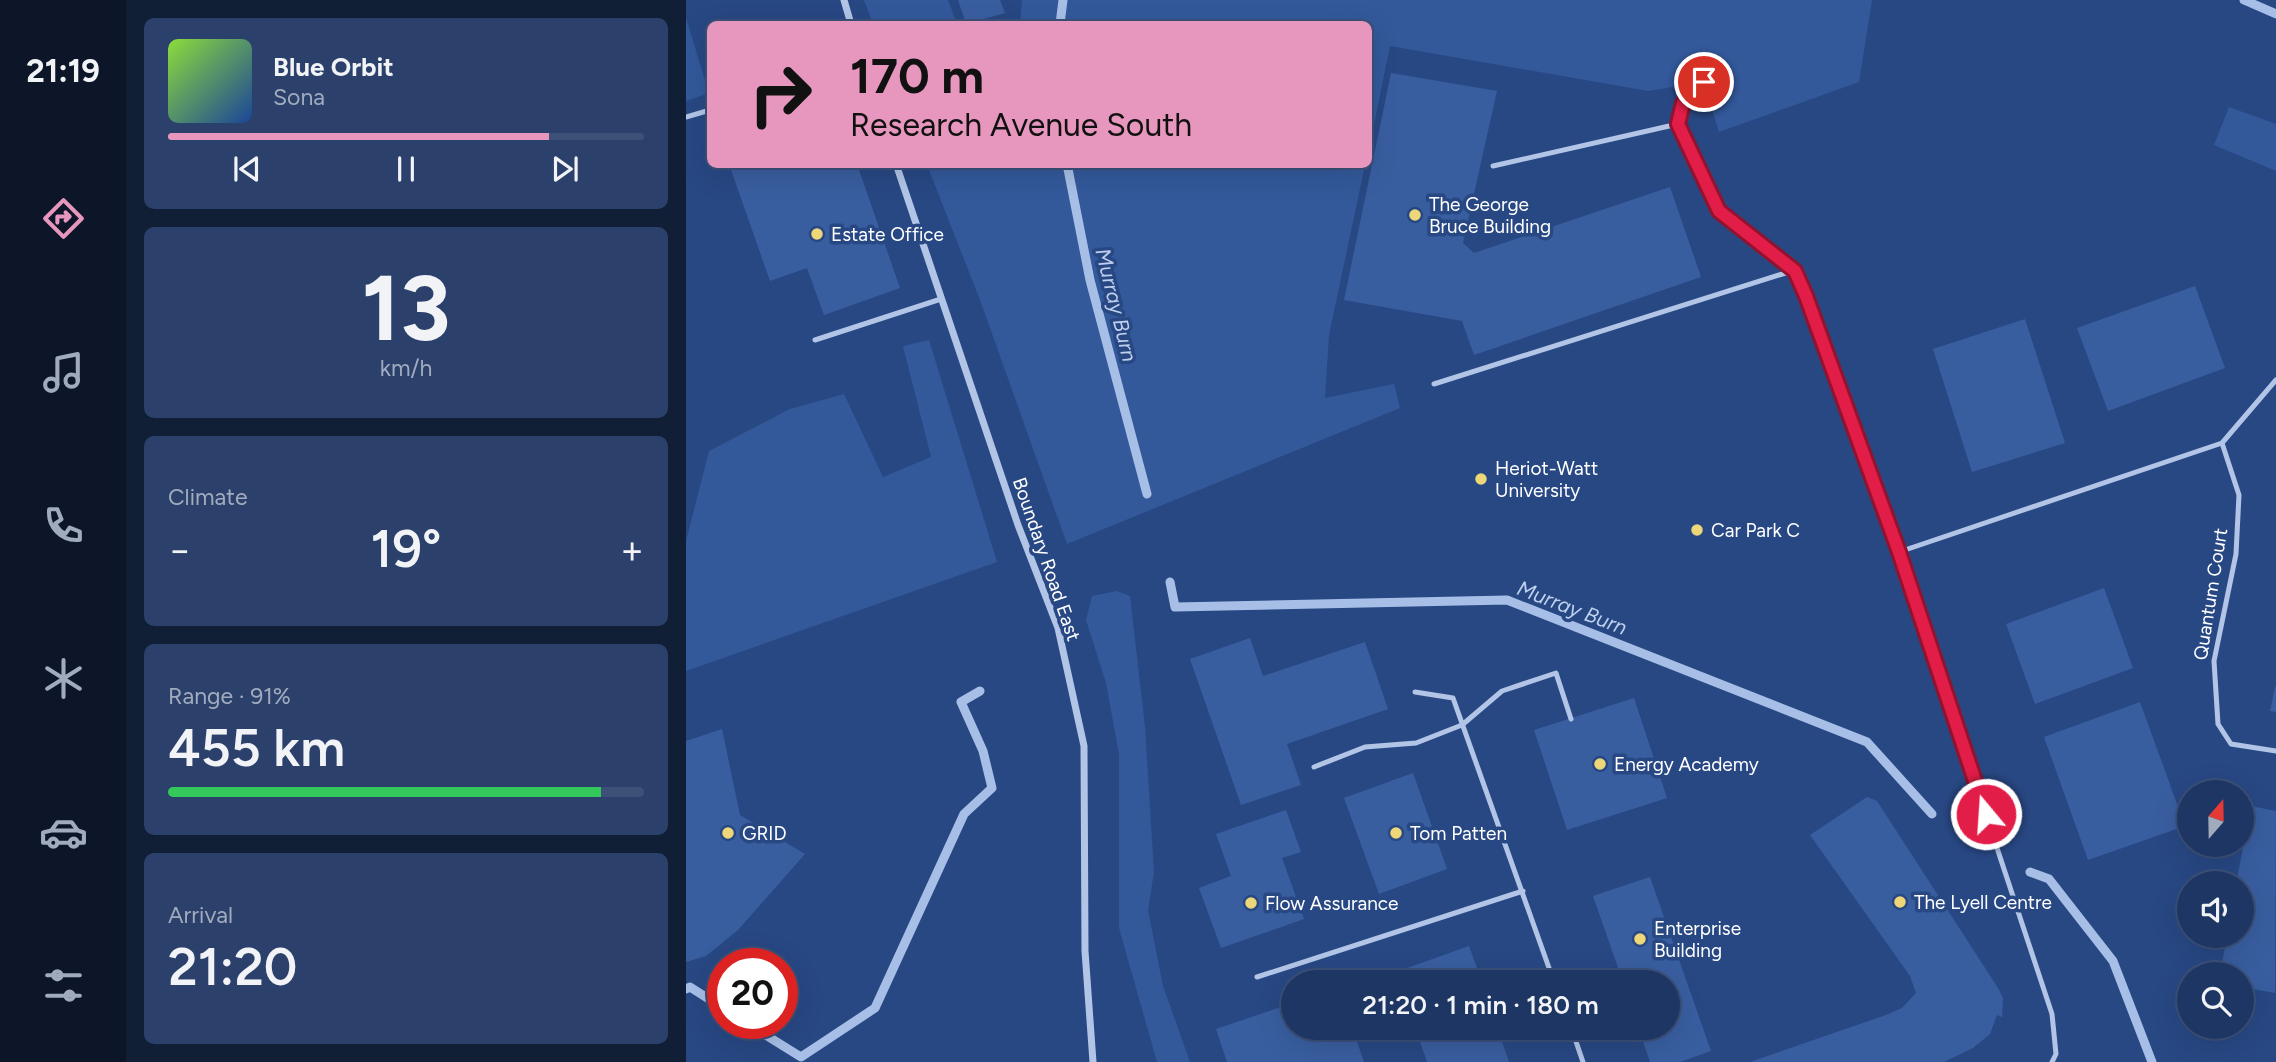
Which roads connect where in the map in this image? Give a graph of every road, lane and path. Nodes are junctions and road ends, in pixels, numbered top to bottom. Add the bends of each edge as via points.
1 (844, 0) edge
2 (850, 21) edge
3 (1704, 82) dead end
4 (707, 111) edge
5 (686, 117) edge
6 (1678, 124) junction
7 (1493, 166) dead end
8 (897, 168) edge
9 (1795, 271) junction
10 (941, 299) junction
11 (815, 340) dead end
12 (2276, 380) edge
13 (1434, 384) dead end
14 (2222, 443) junction
15 (1899, 552) junction
16 (1415, 692) dead end
17 (1571, 719) dead end
18 (1462, 724) junction
19 (2276, 751) edge
20 (1314, 767) dead end
21 (1523, 891) junction
22 (1551, 970) edge
23 (1257, 977) dead end
24 (1575, 1040) edge
25 (1093, 1062) edge
26 (1583, 1062) edge
27 (2052, 1062) edge

1 - 2 street
3 - 6 lane via 1683,103
4 - 5 lane
6 - 7 lane
6 - 9 lane via 1719,211
8 - 10 street, Boundary Road East
9 - 13 lane
9 - 15 lane
10 - 11 lane
10 - 25 street, Boundary Road East via 1058,628 1084,746 1085,951
12 - 14 lane
14 - 15 lane
14 - 19 lane, Quantum Court via 2239,495 2236,554 2214,661 2218,724 2231,744
15 - 27 lane via 2052,1014 2056,1054
16 - 18 lane via 1453,698
17 - 18 lane via 1556,673 1502,691
18 - 20 lane via 1416,743 1365,747
18 - 21 lane
21 - 22 lane
21 - 23 lane
24 - 26 lane

